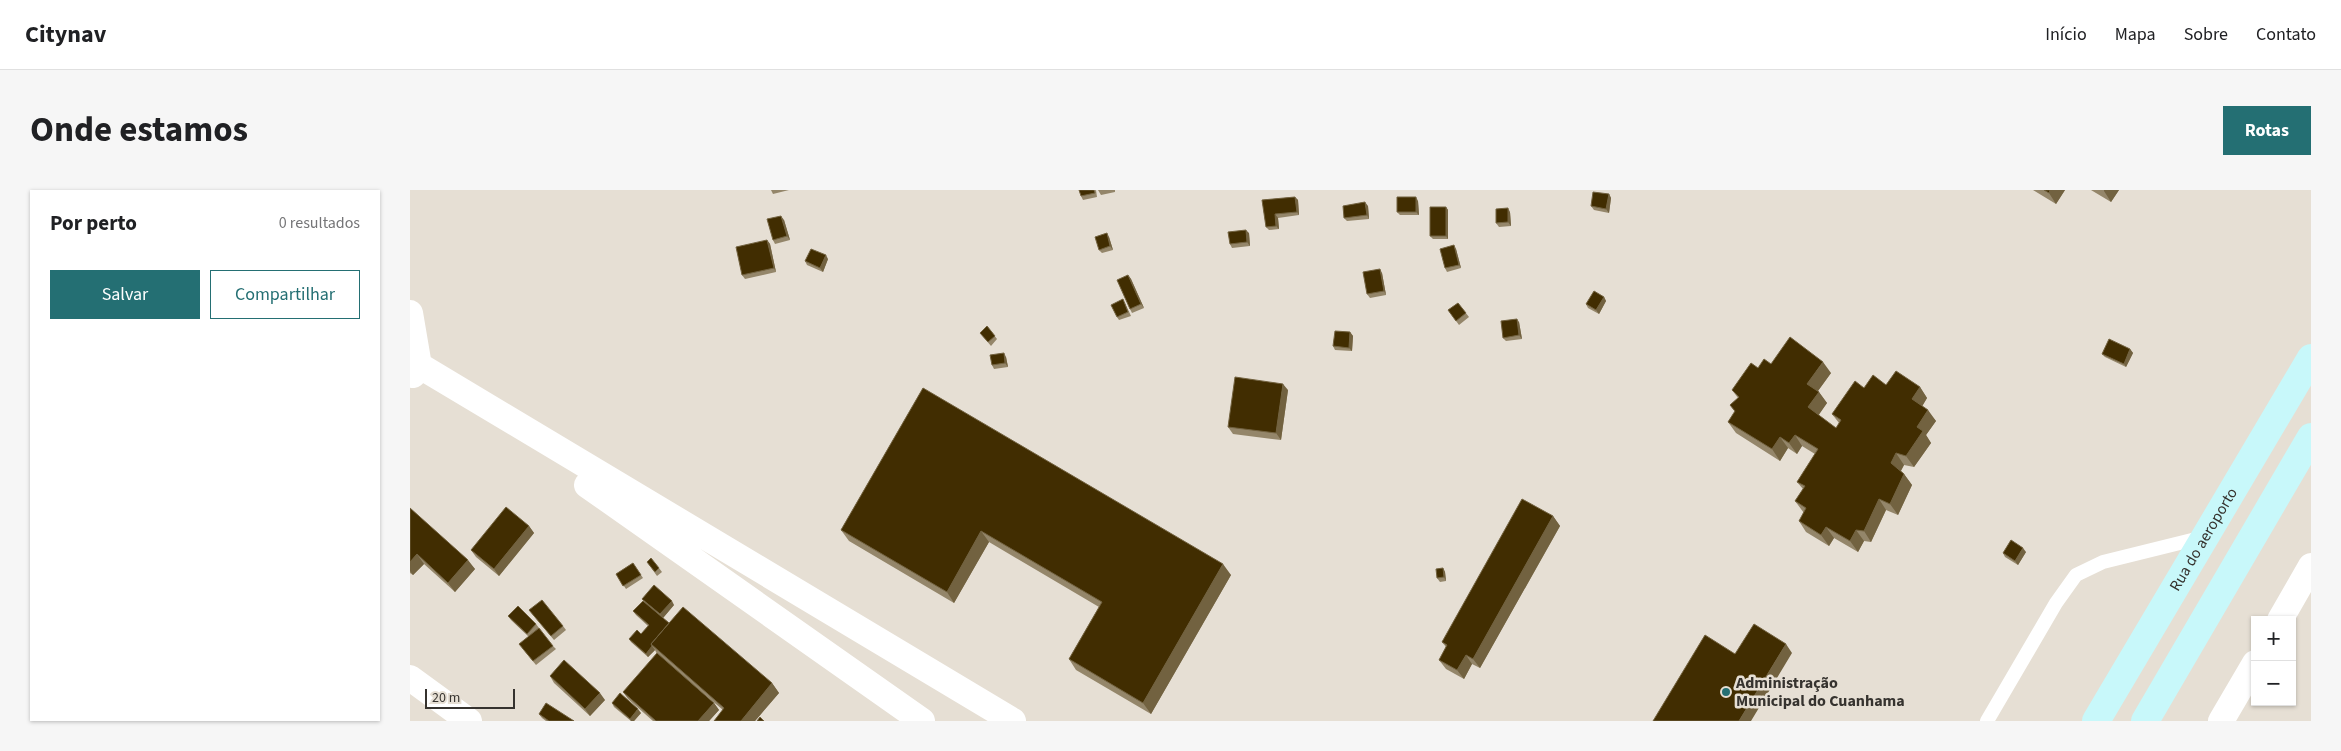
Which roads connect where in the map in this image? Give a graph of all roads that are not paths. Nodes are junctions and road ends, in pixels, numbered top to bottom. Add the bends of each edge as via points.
1 (410, 313) edge
2 (2311, 358) edge
3 (413, 369) edge
4 (2311, 437) edge
5 (2205, 537) junction
6 (2311, 566) edge
7 (2282, 616) edge
8 (2251, 670) edge
9 (410, 678) edge
10 (469, 721) edge
11 (922, 721) edge
12 (1013, 721) edge
13 (1987, 721) edge
14 (2096, 721) edge
15 (2144, 721) edge
16 (2221, 721) edge

1 - 3 street
2 - 5 main road, Rua do aeroporto
3 - 11 street
3 - 12 street
4 - 15 main road
5 - 13 lane via 2103,562 2076,575 2056,603
5 - 14 main road, Rua do aeroporto
6 - 7 street
8 - 16 street
9 - 10 street

